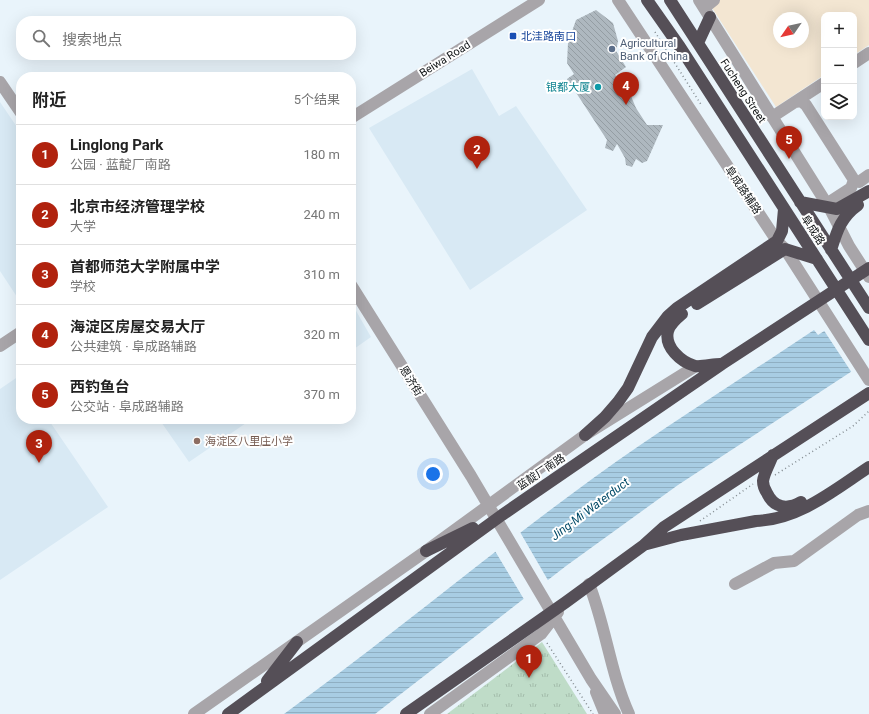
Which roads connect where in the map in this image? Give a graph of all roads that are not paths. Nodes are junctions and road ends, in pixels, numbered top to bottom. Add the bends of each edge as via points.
1 (539, 0) edge
2 (618, 0) edge
3 (647, 0) edge
4 (670, 0) edge
5 (674, 0) edge
6 (714, 0) edge
7 (704, 8) edge
8 (698, 43) junction
9 (869, 53) edge
10 (857, 61) edge
11 (822, 84) edge
12 (1, 86) edge
13 (795, 102) junction
14 (16, 106) edge
15 (356, 115) edge
16 (772, 117) junction
17 (869, 175) edge
18 (854, 180) junction
19 (869, 191) edge
20 (869, 198) edge
21 (800, 202) junction
22 (830, 208) junction
23 (784, 209) junction
24 (838, 226) junction
25 (781, 245) junction
26 (833, 253) junction
27 (819, 262) junction
28 (869, 268) edge
29 (869, 277) edge
30 (356, 293) edge
31 (869, 308) edge
32 (16, 335) edge
33 (869, 340) edge
34 (0, 346) edge
35 (722, 364) junction
36 (696, 366) junction
37 (869, 380) edge
38 (869, 393) edge
39 (585, 434) junction
40 (773, 455) junction
41 (869, 458) edge
42 (869, 467) edge
43 (869, 511) edge
44 (502, 515) junction
45 (644, 545) junction
46 (426, 551) junction
47 (590, 584) junction
48 (735, 584) dead end
49 (566, 602) junction
50 (297, 642) junction
51 (591, 679) junction
52 (259, 692) junction
53 (194, 714) edge
54 (228, 714) edge
55 (406, 714) edge
56 (430, 714) edge
57 (605, 714) edge
58 (615, 714) edge
59 (629, 714) edge

1 - 15 street, Beiwa Road
2 - 25 street, 阜成路辅路
3 - 23 highway
4 - 5 highway
4 - 8 highway, Fucheng Street
6 - 7 street
7 - 8 highway
7 - 16 street
8 - 21 highway, Fucheng Street
9 - 10 street
11 - 13 street
12 - 14 street
13 - 16 street
13 - 18 street via 801,101 806,105
16 - 22 street
17 - 18 street via 859,182
18 - 22 street via 851,188 831,201
19 - 22 highway via 837,210
20 - 24 highway via 849,211
21 - 22 highway
21 - 26 highway, Fucheng Street
22 - 24 street
23 - 25 highway
23 - 27 highway, 阜成路
24 - 26 highway
24 - 29 street
25 - 27 highway
25 - 36 highway via 681,314 672,324 668,338 670,347 684,361
25 - 37 street, 阜成路辅路
25 - 39 highway via 677,308 662,322 652,337 628,388 605,418
26 - 31 highway, Fucheng Street
27 - 33 highway, 阜成路
28 - 35 highway, 蓝靛厂南路
30 - 51 street, 恩济街 via 471,476
32 - 34 street
35 - 36 highway
35 - 44 highway, 蓝靛厂南路
36 - 39 street, 蓝靛厂南路
38 - 40 highway
39 - 46 street, 蓝靛厂南路
40 - 41 highway via 763,481 769,497 782,507 798,504
40 - 45 highway via 664,527
42 - 45 highway via 802,510 786,516 681,535
43 - 48 street via 794,561 774,563
44 - 46 highway
44 - 52 highway, 蓝靛厂南路
45 - 47 highway
46 - 50 street, 蓝靛厂南路
47 - 49 highway
47 - 59 street via 614,675
49 - 55 highway
49 - 56 street via 541,634
50 - 52 highway
50 - 53 street, 蓝靛厂南路
51 - 57 street
51 - 58 street
52 - 54 highway, 蓝靛厂南路

